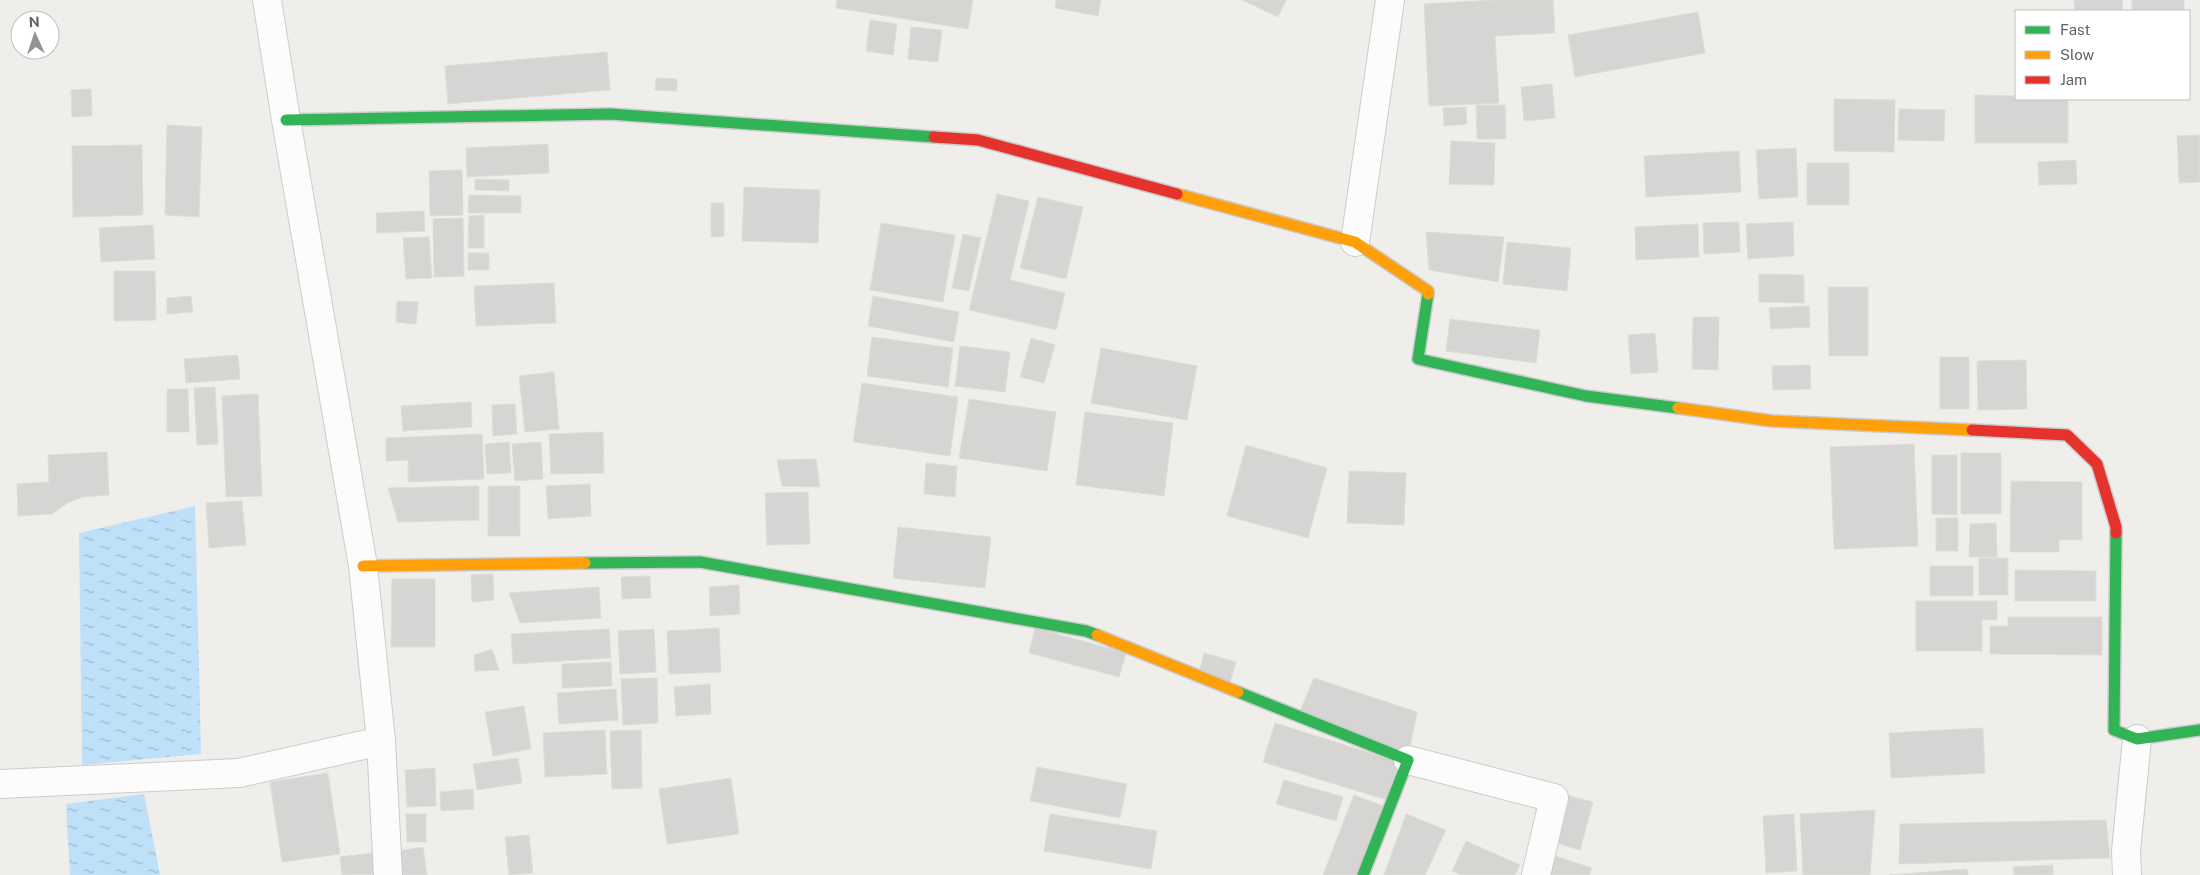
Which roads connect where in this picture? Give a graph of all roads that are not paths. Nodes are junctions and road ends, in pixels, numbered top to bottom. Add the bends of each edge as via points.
1 (268, 0) edge
2 (1390, 0) edge
3 (286, 120) junction
4 (1355, 242) junction
5 (363, 566) junction
6 (2200, 730) edge
7 (2137, 739) junction
8 (381, 741) junction
9 (1408, 760) junction
10 (0, 784) edge
11 (388, 875) edge
12 (1363, 875) edge
13 (1536, 875) edge
14 (2127, 875) edge

1 - 3 street
2 - 4 street
3 - 4 street via 610,114 978,140
3 - 5 street
4 - 7 street via 1428,291 1418,359 1586,396 1772,421 2067,435 2097,464 2116,527 2114,730
5 - 8 street
5 - 9 street via 700,562 1086,631
6 - 7 street
7 - 14 street via 2126,851
8 - 10 street via 239,773
8 - 11 street
9 - 12 street
9 - 13 street via 1554,798

